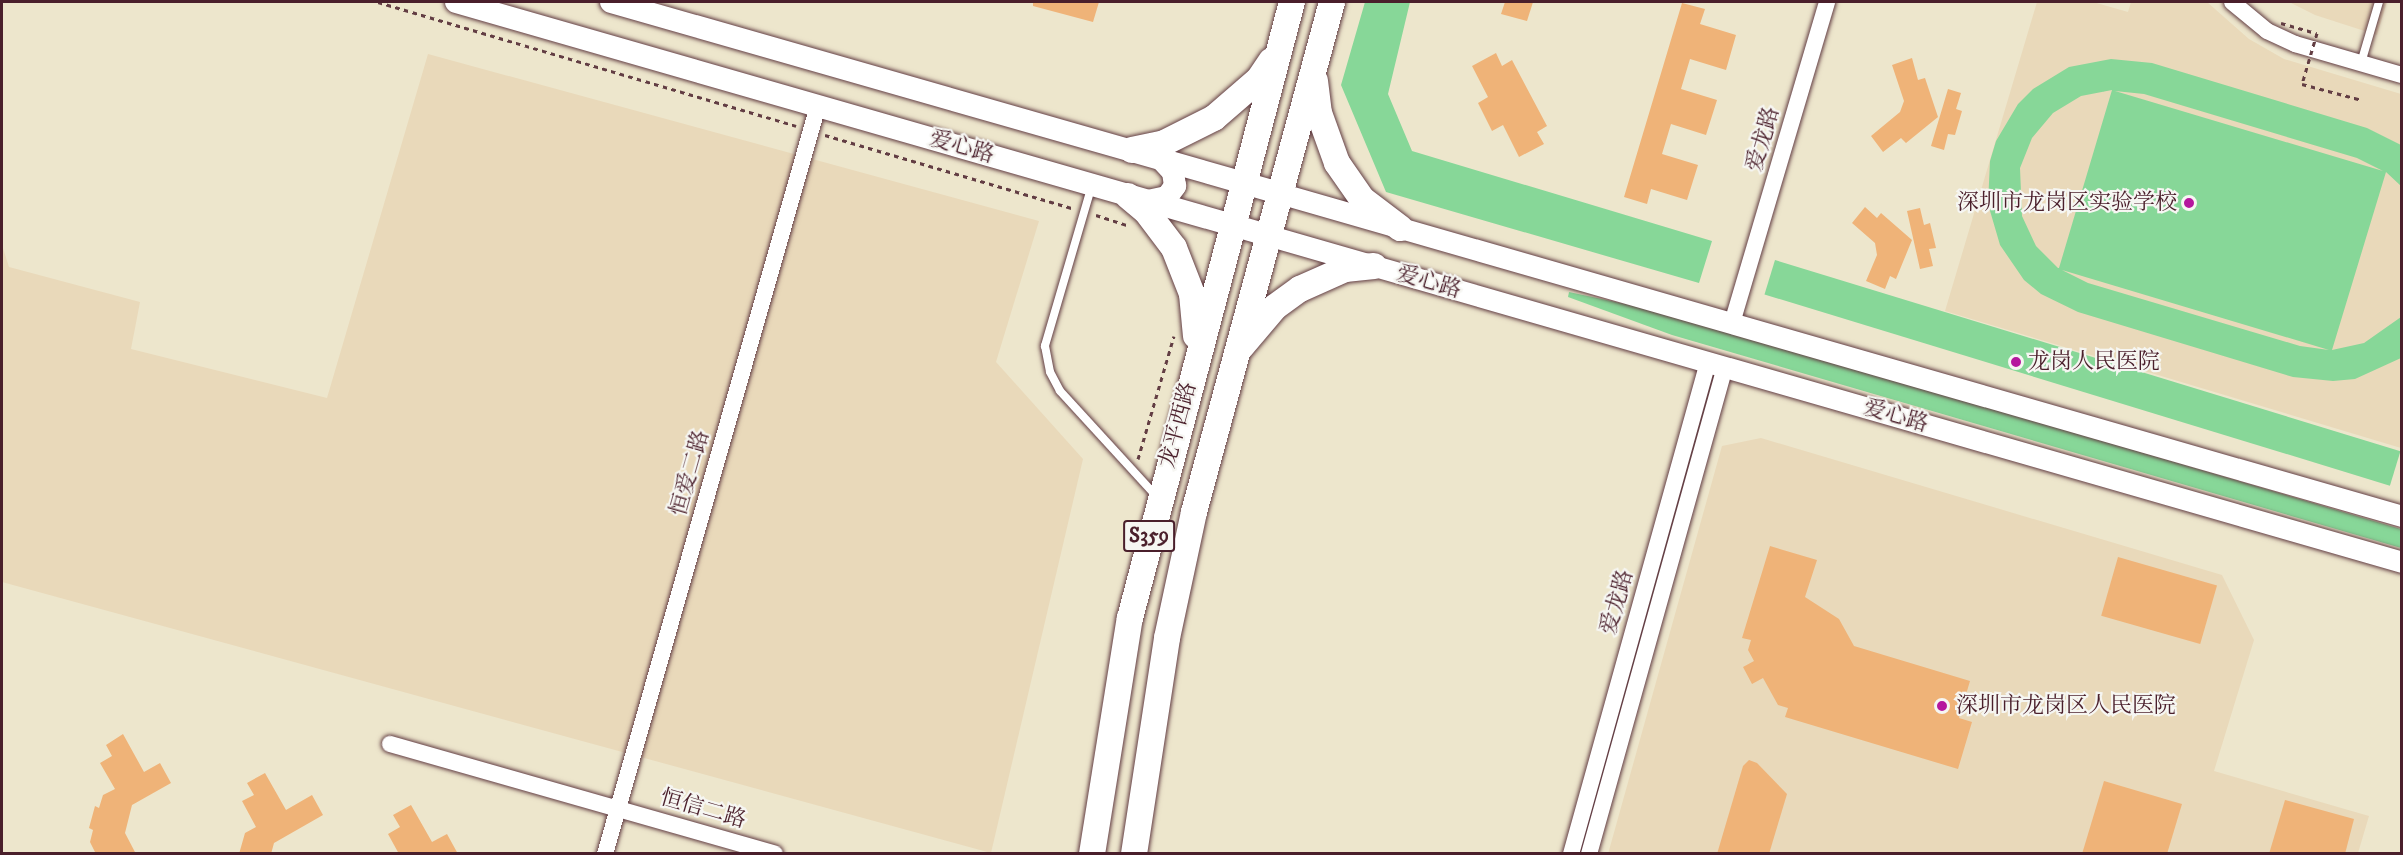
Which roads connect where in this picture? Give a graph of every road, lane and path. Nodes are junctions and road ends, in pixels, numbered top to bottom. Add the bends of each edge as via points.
1 (378, 2) edge
2 (456, 2) edge
3 (611, 2) edge
4 (1292, 2) edge
5 (1332, 2) edge
6 (1827, 2) edge
7 (2232, 2) edge
8 (2379, 2) edge
9 (2281, 23) dead end
10 (1278, 51) junction
11 (1317, 59) junction
12 (2361, 63) junction
13 (2402, 75) edge
14 (2362, 100) dead end
15 (818, 106) junction
16 (811, 130) junction
17 (1132, 150) junction
18 (1161, 159) junction
19 (1243, 183) junction
20 (1092, 184) junction
21 (1279, 193) junction
22 (1138, 199) junction
23 (1084, 212) junction
24 (1232, 225) junction
25 (1400, 228) junction
26 (1137, 229) dead end
27 (1267, 235) junction
28 (1374, 266) junction
29 (1732, 323) junction
30 (1174, 335) dead end
31 (1232, 359) junction
32 (1195, 363) junction
33 (1716, 364) junction
34 (1134, 472) junction
35 (1158, 498) junction
36 (2402, 516) edge
37 (2402, 562) edge
38 (390, 744) dead end
39 (618, 809) junction
40 (605, 854) edge
41 (775, 854) edge
42 (1092, 854) edge
43 (1134, 854) edge
44 (1571, 854) edge
45 (1589, 854) edge

1 - 16 path
2 - 15 main road, 爱心路
3 - 17 main road, 爱心路
4 - 10 main road, 龙平西路 / S359
5 - 11 main road, 龙平西路 / S359
6 - 29 street, 爱龙路
7 - 12 street via 2267,31 2295,44
8 - 12 lane
9 - 14 path, bridge via 2318,33 2302,84
10 - 17 main road via 1259,79 1214,118 1164,143
10 - 19 main road, 龙平西路 / S359
11 - 21 main road, 龙平西路 / S359
11 - 25 main road via 1319,113 1337,164 1362,199
12 - 13 street
15 - 16 street, 恒爱二路
15 - 20 main road, 爱心路
16 - 23 path
16 - 39 street, 恒爱二路
17 - 18 main road, 爱心路
18 - 19 main road, 爱心路
18 - 22 main road via 1173,172 1175,186 1167,197
19 - 21 main road, 爱心路
19 - 24 main road, 龙平西路 / S359
20 - 22 main road, 爱心路
20 - 23 lane
21 - 25 street, 爱心路
21 - 27 main road, 龙平西路 / S359
22 - 24 main road, 爱心路
22 - 32 main road via 1161,228 1184,269 1196,323
23 - 26 path
23 - 34 lane via 1046,346 1050,372 1060,391
24 - 27 main road, 爱心路
24 - 32 main road, 龙平西路 / S359
25 - 29 street, 爱心路
27 - 28 street, 爱心路
27 - 31 main road, 龙平西路 / S359
28 - 31 main road via 1345,269 1300,289 1252,330
28 - 33 street, 爱心路
29 - 36 street, 爱心路
30 - 34 path
31 - 43 main road, 龙平西路 / S359 via 1167,638
32 - 35 main road, 龙平西路 / S359
33 - 37 street, 爱心路
33 - 44 street, 爱龙路
33 - 45 street, 爱龙路
34 - 35 lane
35 - 42 main road, 龙平西路 / S359 via 1130,618
38 - 39 street, 恒信二路
39 - 40 street, 恒爱二路
39 - 41 street, 恒信二路

